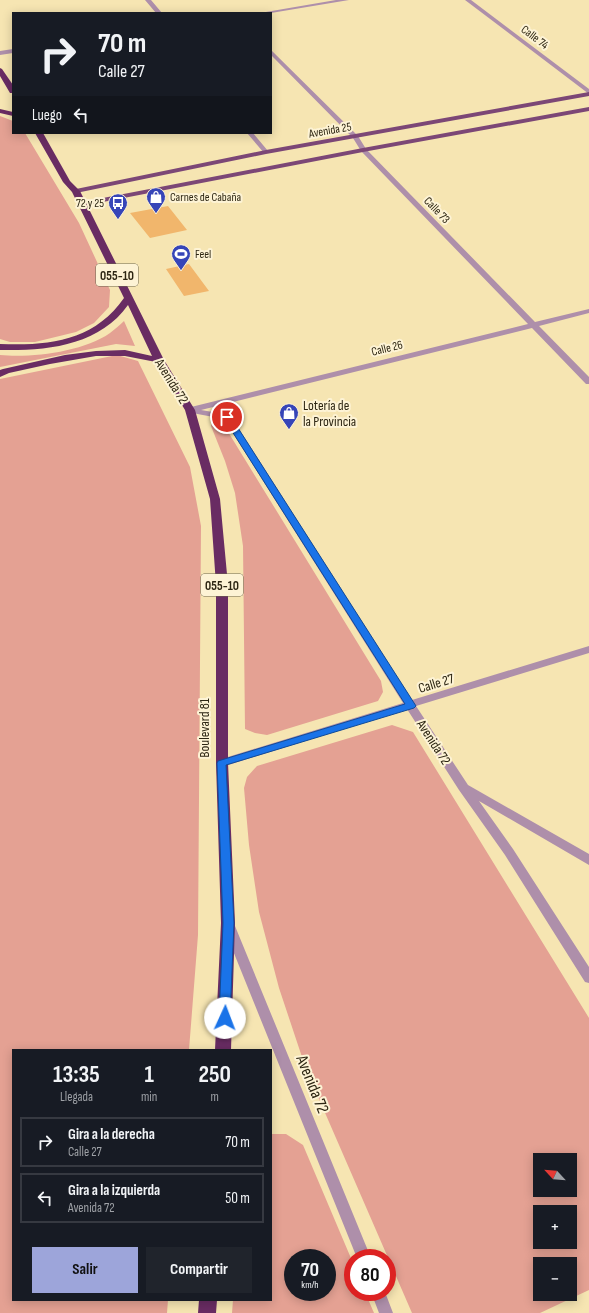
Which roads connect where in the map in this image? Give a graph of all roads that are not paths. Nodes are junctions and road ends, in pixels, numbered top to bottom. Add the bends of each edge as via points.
1 (148, 0) edge
2 (346, 0) edge
3 (468, 0) edge
4 (158, 12) edge
5 (269, 12) edge
6 (12, 51) edge
7 (0, 53) edge
8 (272, 53) edge
9 (0, 70) edge
10 (7, 81) junction
11 (0, 87) edge
12 (12, 89) edge
13 (589, 93) edge
14 (589, 109) edge
15 (0, 111) edge
16 (12, 114) edge
17 (40, 134) edge
18 (251, 134) edge
19 (356, 137) junction
20 (363, 150) junction
21 (266, 152) junction
22 (76, 191) junction
23 (82, 204) junction
24 (128, 298) junction
25 (589, 311) edge
26 (533, 324) junction
27 (0, 347) edge
28 (159, 360) junction
29 (0, 374) edge
30 (589, 382) edge
31 (190, 410) junction
32 (589, 649) edge
33 (411, 706) junction
34 (222, 763) junction
35 (463, 787) junction
36 (589, 860) edge
37 (228, 923) junction
38 (589, 978) edge
39 (223, 1049) edge
40 (360, 1249) edge
41 (208, 1301) edge
42 (381, 1301) edge
43 (207, 1313) edge
44 (386, 1313) edge

1 - 4 street
2 - 5 street
3 - 13 street, Calle 74
6 - 7 street
8 - 19 street, Calle 73
9 - 10 highway
10 - 11 highway
10 - 12 highway
13 - 19 main road, Avenida 25
14 - 20 main road, Avenida 25
15 - 16 highway
17 - 22 highway, Avenida 72 / 055-10 via 67,182
18 - 21 street
19 - 20 street, Calle 73
19 - 21 main road, Avenida 25
20 - 23 main road, Avenida 25
20 - 26 street, Calle 73
21 - 22 main road, Avenida 25
22 - 23 highway, Avenida 72 / 055-10
23 - 24 highway, Avenida 72 / 055-10
24 - 27 highway via 115,317 93,332 63,343 42,347
24 - 28 highway, Avenida 72 / 055-10
25 - 26 street, Calle 26
26 - 30 street, Calle 73
26 - 31 street, Calle 26
28 - 29 highway via 107,352
28 - 31 highway, Avenida 72 / 055-10
31 - 33 street, Avenida 72 via 227,417
31 - 34 highway, Boulevard 81 / 055-10 via 215,499 222,585
32 - 33 street, Calle 27
33 - 34 street, Calle 27
33 - 35 street, Avenida 72
34 - 37 highway, Boulevard 81 / 055-10
35 - 36 street
35 - 38 street, Avenida 72 via 509,852
37 - 39 highway, Boulevard 81 / 055-10
37 - 40 street, Avenida 72
41 - 43 highway
42 - 44 street

